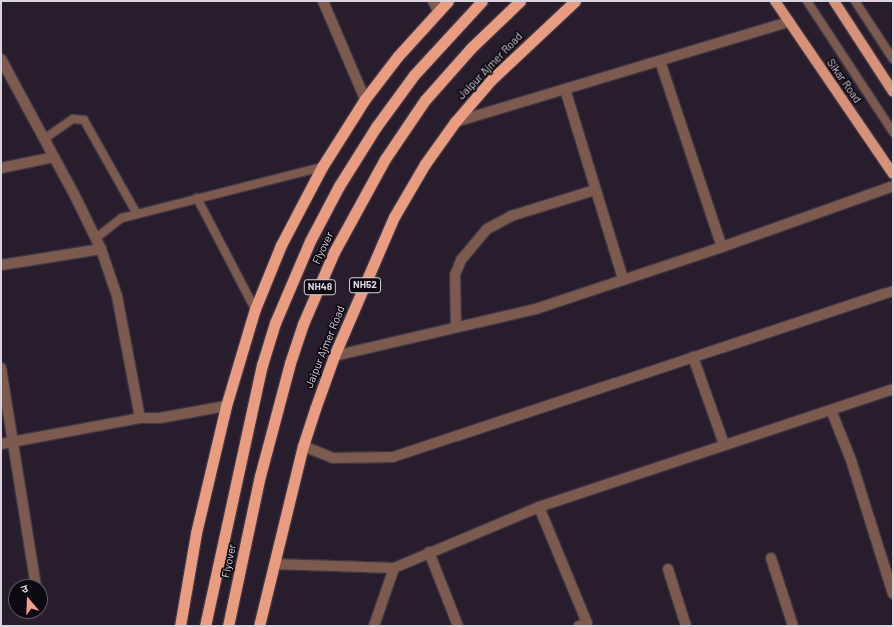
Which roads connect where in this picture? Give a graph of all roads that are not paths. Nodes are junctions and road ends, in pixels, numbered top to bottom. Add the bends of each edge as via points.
1 (323, 1) edge
2 (448, 1) edge
3 (482, 1) edge
4 (520, 1) edge
5 (575, 1) edge
6 (775, 1) edge
7 (807, 1) edge
8 (834, 1) edge
9 (855, 1) edge
10 (436, 6) edge
11 (789, 22) junction
12 (1, 58) edge
13 (893, 59) edge
14 (660, 61) junction
15 (565, 89) junction
16 (893, 92) edge
17 (365, 99) junction
18 (455, 122) junction
19 (893, 132) edge
20 (44, 139) junction
21 (54, 157) junction
22 (322, 167) junction
23 (1, 168) edge
24 (893, 174) edge
25 (893, 186) edge
26 (595, 190) junction
27 (197, 198) junction
28 (137, 214) junction
29 (96, 238) junction
30 (722, 247) junction
31 (101, 249) junction
32 (1, 265) edge
33 (623, 279) junction
34 (893, 291) edge
35 (255, 309) junction
36 (456, 328) junction
37 (334, 356) junction
38 (693, 357) junction
39 (1, 368) edge
40 (893, 389) edge
41 (226, 406) junction
42 (831, 410) junction
43 (140, 418) junction
44 (13, 442) junction
45 (1, 444) edge
46 (724, 444) junction
47 (303, 446) junction
48 (539, 507) junction
49 (429, 552) junction
50 (771, 558) dead end
51 (274, 564) junction
52 (394, 568) junction
53 (668, 569) dead end
54 (35, 579) edge
55 (893, 594) edge
56 (180, 626) edge
57 (205, 626) edge
58 (228, 626) edge
59 (259, 626) edge
60 (374, 626) edge
61 (458, 626) edge
62 (579, 626) edge
63 (686, 626) edge
64 (793, 626) edge

1 - 17 street
2 - 10 highway
3 - 57 highway, Flyover / NH48 via 414,74 376,127 339,186 310,241 275,323 262,365
4 - 58 highway, Flyover / NH48 via 471,48 425,100 385,159 334,252 303,324 290,363 260,476
5 - 18 highway, Jaipur Ajmer Road / NH52 via 491,80
6 - 11 main road, Sikar Road
7 - 19 lane
8 - 16 main road
9 - 13 lane
10 - 17 highway
11 - 14 street
11 - 24 main road, Sikar Road
12 - 20 street
14 - 15 street
14 - 30 street
15 - 18 street
15 - 26 street
17 - 22 highway
18 - 37 highway, Jaipur Ajmer Road / NH52 via 425,164 394,217
20 - 21 street
20 - 28 lane via 73,119 84,120
21 - 23 street
21 - 29 street
22 - 27 lane
22 - 35 highway via 281,245
25 - 30 street
26 - 33 street
26 - 36 street via 511,216 487,228 461,260 455,275
27 - 28 lane
27 - 35 lane
28 - 29 lane via 122,218
29 - 31 street
30 - 33 street
31 - 32 street
31 - 43 street via 117,296 131,358
33 - 36 street via 536,309
34 - 38 street
35 - 41 highway
36 - 37 street
37 - 47 highway, Jaipur Ajmer Road / NH52
38 - 46 street
38 - 47 street via 393,457 333,458
39 - 44 street
40 - 42 street
41 - 43 street via 160,418
41 - 56 highway via 196,533
42 - 46 street
42 - 55 street via 851,460
43 - 44 street
44 - 45 street
44 - 54 street
46 - 48 street
47 - 51 highway, Jaipur Ajmer Road / NH52
48 - 49 street
48 - 62 street via 587,623
49 - 52 street
49 - 61 street
50 - 64 street
51 - 52 street
51 - 59 highway, Jaipur Ajmer Road / NH52
52 - 60 street
53 - 63 street

